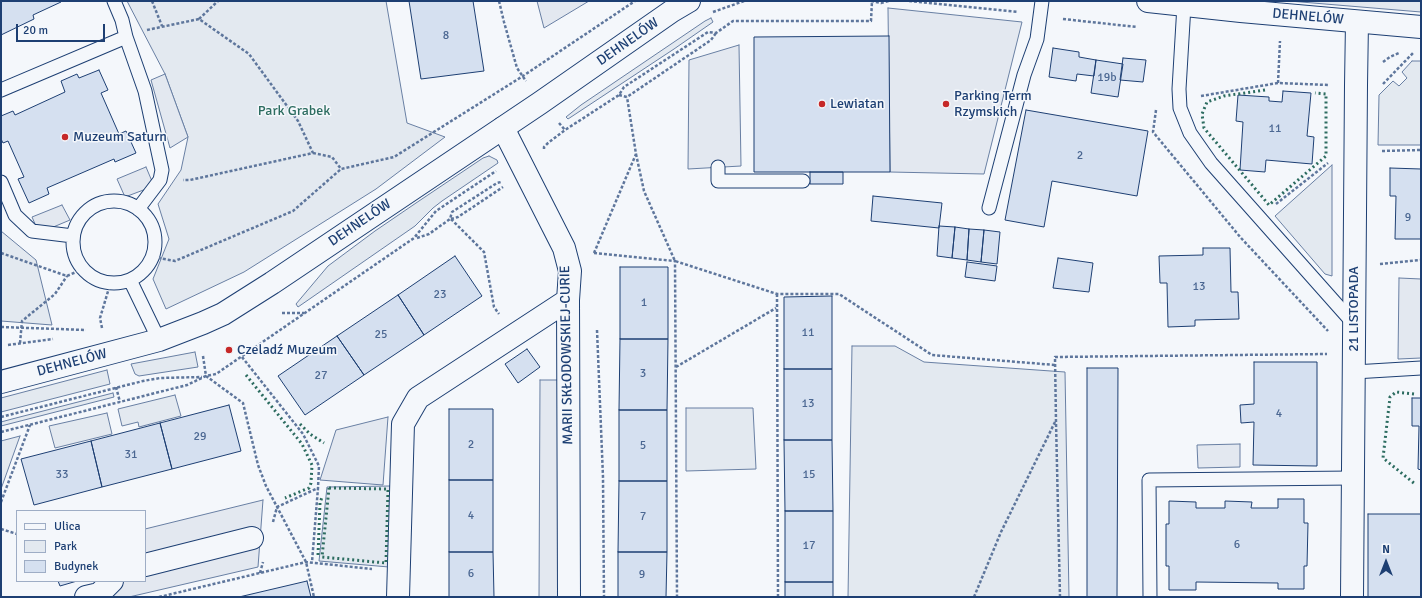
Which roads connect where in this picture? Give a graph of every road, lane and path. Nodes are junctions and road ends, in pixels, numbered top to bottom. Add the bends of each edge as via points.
1 (114, 1) edge
2 (152, 1) edge
3 (218, 1) edge
4 (499, 1) edge
5 (635, 1) edge
6 (689, 1) edge
7 (871, 1) edge
8 (889, 1) edge
9 (1042, 1) edge
10 (1148, 1) edge
11 (1184, 5) junction
12 (1242, 6) edge
13 (199, 19) junction
14 (1358, 22) junction
15 (1421, 27) edge
16 (716, 33) junction
17 (126, 37) junction
18 (1281, 38) dead end
19 (1402, 53) dead end
20 (1408, 53) dead end
21 (1382, 64) dead end
22 (517, 68) dead end
23 (1278, 83) junction
24 (1330, 86) dead end
25 (1378, 89) dead end
26 (1, 90) edge
27 (619, 95) junction
28 (627, 97) junction
29 (1179, 99) junction
30 (556, 120) dead end
31 (503, 128) junction
32 (565, 130) junction
33 (1421, 150) edge
34 (1381, 151) dead end
35 (312, 153) junction
36 (636, 154) junction
37 (1332, 160) dead end
38 (523, 167) junction
39 (718, 167) dead end
40 (340, 169) junction
41 (160, 180) junction
42 (803, 181) dead end
43 (1, 182) edge
44 (502, 188) dead end
45 (989, 208) dead end
46 (138, 209) junction
47 (1259, 217) junction
48 (450, 219) junction
49 (1238, 234) junction
50 (73, 236) junction
51 (1, 253) edge
52 (594, 253) junction
53 (153, 257) junction
54 (594, 261) dead end
55 (676, 261) junction
56 (83, 270) junction
57 (67, 276) junction
58 (130, 280) junction
59 (110, 283) junction
60 (776, 294) junction
61 (568, 300) junction
62 (776, 308) junction
63 (282, 313) dead end
64 (305, 313) junction
65 (597, 323) dead end
66 (1354, 324) junction
67 (1, 327) edge
68 (21, 328) junction
69 (98, 329) dead end
70 (90, 330) dead end
71 (1328, 332) dead end
72 (159, 340) junction
73 (20, 343) dead end
74 (203, 356) dead end
75 (242, 357) junction
76 (1354, 363) junction
77 (1055, 365) junction
78 (676, 367) junction
79 (1421, 368) edge
80 (206, 376) junction
81 (1, 382) edge
82 (116, 387) junction
83 (120, 402) junction
84 (1, 417) edge
85 (1056, 422) junction
86 (31, 425) junction
87 (1, 432) edge
88 (1353, 478) junction
89 (318, 488) junction
90 (1, 502) edge
91 (277, 507) junction
92 (1, 529) edge
93 (262, 533) joint
94 (16, 534) edge
95 (264, 558) dead end
96 (306, 562) junction
97 (312, 562) junction
98 (146, 565) edge
99 (398, 571) junction
100 (260, 573) junction
101 (111, 582) edge
102 (86, 597) edge
103 (159, 597) edge
104 (314, 597) edge
105 (398, 597) edge
106 (568, 597) edge
107 (604, 597) edge
108 (677, 597) edge
109 (778, 597) edge
110 (974, 597) edge
111 (1060, 597) edge
112 (1150, 597) edge
113 (1352, 597) edge

1 - 17 lane
2 - 13 path via 162,26
3 - 13 path
4 - 22 path
5 - 40 path via 523,76 394,157
6 - 31 street, DEHNELÓW
7 - 8 path
7 - 16 path via 871,21 733,21
9 - 45 lane via 1036,39
10 - 11 street, DEHNELÓW
11 - 12 street, DEHNELÓW
11 - 29 lane
12 - 14 street, DEHNELÓW
13 - 35 path via 249,54 298,121
14 - 15 street, DEHNELÓW
14 - 66 street, 21 LISTOPADA
16 - 27 path via 708,32 624,87
16 - 28 path via 711,40
17 - 26 lane
17 - 41 lane via 145,91 162,170
18 - 23 path
19 - 21 path via 1390,57
20 - 25 path via 1413,53
23 - 24 path
23 - 29 path
27 - 28 path
27 - 32 path
28 - 36 path
29 - 47 lane via 1190,133 1211,163
29 - 49 path via 1157,103 1154,132
30 - 32 path
31 - 38 street, MARII SKŁODOWSKIEJ-CURIE
31 - 72 street, DEHNELÓW via 229,310
32 - 38 path
33 - 34 path
35 - 40 path via 332,157
35 - 41 path via 190,180
36 - 52 path
36 - 55 path via 644,191
37 - 47 path
38 - 48 path via 505,181 497,183 452,212
38 - 61 street, MARII SKŁODOWSKIEJ-CURIE via 564,248 570,272
39 - 42 lane via 718,181
40 - 53 path via 293,211 175,261
41 - 46 lane
43 - 50 lane via 15,215 32,231
44 - 48 path via 458,217
46 - 50 lane via 123,202 106,202 91,208 79,220
46 - 53 lane via 148,218 154,230 156,244
47 - 49 path
47 - 66 lane
48 - 64 path via 429,234 414,238
49 - 71 path
50 - 56 lane via 74,254
51 - 57 path
52 - 54 path
52 - 55 path
53 - 58 lane via 144,271
55 - 60 path
55 - 78 path
56 - 57 path
56 - 59 lane via 95,279
57 - 68 path via 55,294 22,321
58 - 59 lane
58 - 72 lane
59 - 69 path via 100,318 102,328
60 - 62 path
60 - 77 path via 839,294 932,355
61 - 99 street via 418,398 403,424
61 - 106 street, MARII SKŁODOWSKIEJ-CURIE
62 - 78 path
62 - 109 path
63 - 64 path
64 - 75 path
65 - 107 path via 603,477
66 - 76 street, 21 LISTOPADA
67 - 68 path
68 - 70 path
68 - 73 path
72 - 81 street, DEHNELÓW
74 - 80 path
75 - 80 path via 216,374
75 - 89 path via 303,434 319,466
76 - 77 path via 1055,357
76 - 79 lane
76 - 88 street, 21 LISTOPADA
77 - 85 path
78 - 108 path
80 - 82 path via 160,378
80 - 83 path via 187,385
80 - 91 path via 243,404 258,464
82 - 83 path
82 - 84 path
83 - 86 path
85 - 110 path via 1001,532
85 - 111 path
86 - 87 path
86 - 90 path
88 - 112 lane via 1149,480
88 - 113 street, 21 LISTOPADA
89 - 91 path
89 - 97 path
91 - 93 path
91 - 96 path
92 - 94 path
93 - 98 street
95 - 100 path
96 - 97 path
96 - 100 path
96 - 104 path
97 - 99 path
99 - 105 street
100 - 103 path
101 - 102 street via 99,594

